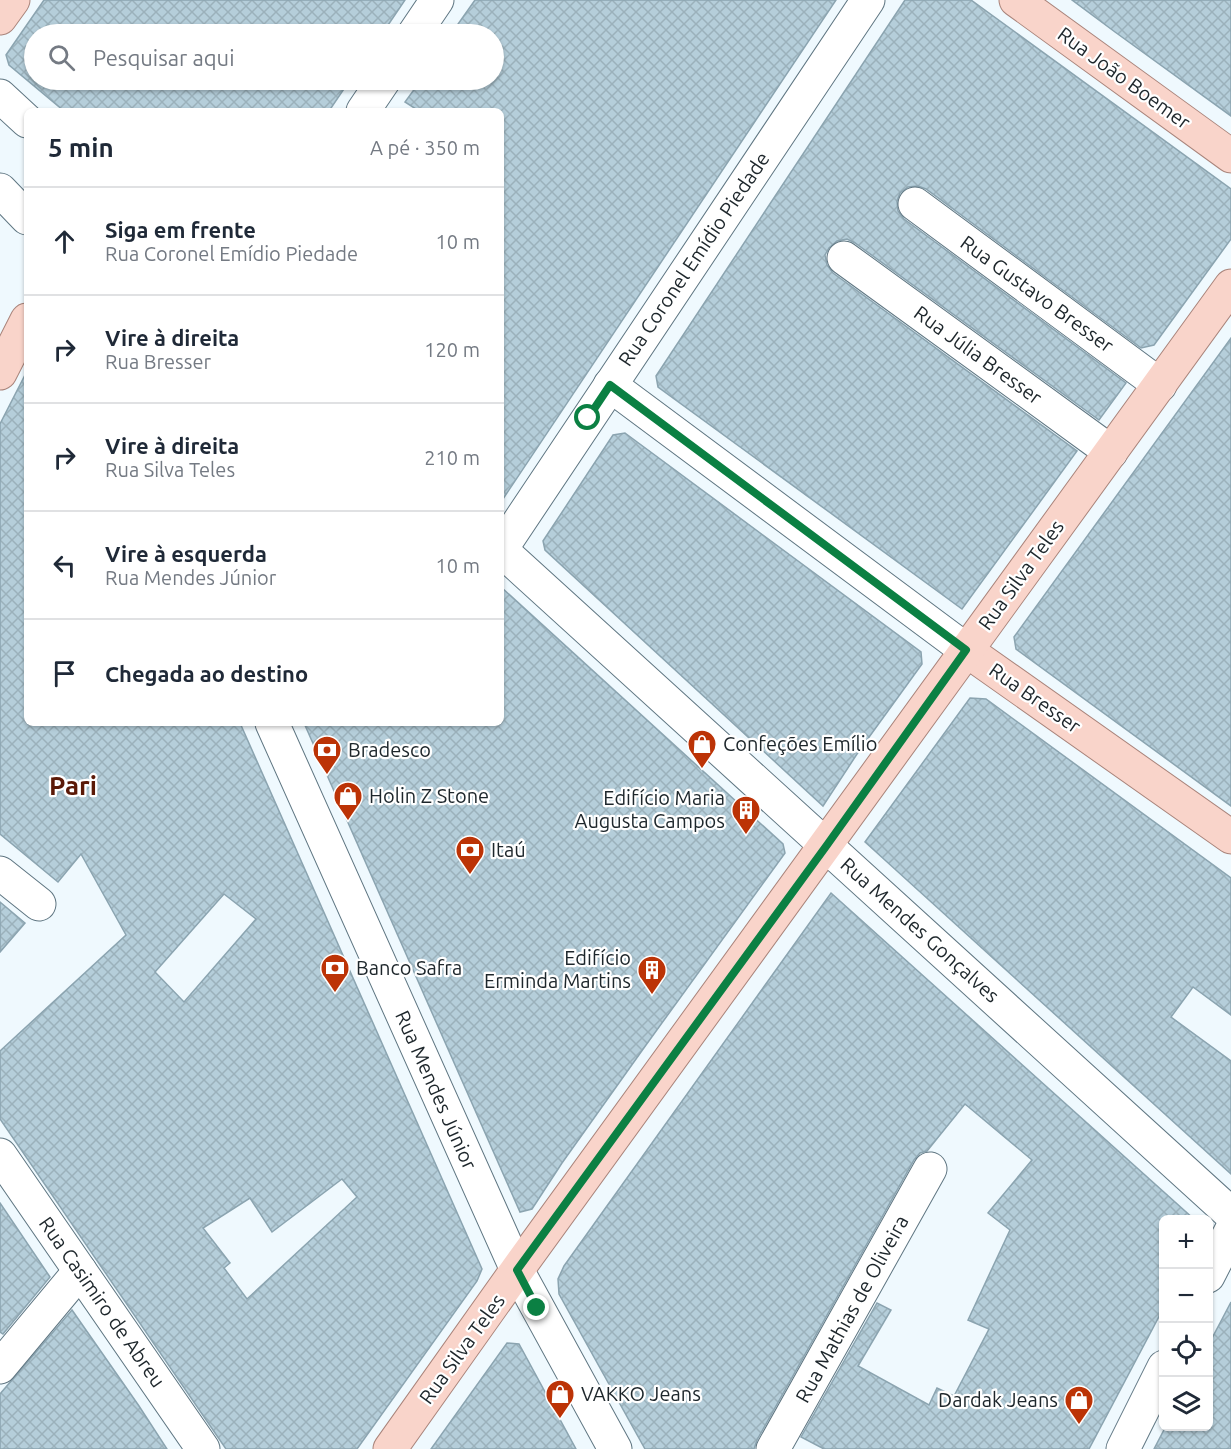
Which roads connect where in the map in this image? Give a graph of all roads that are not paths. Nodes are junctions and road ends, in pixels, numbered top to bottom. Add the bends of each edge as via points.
1 (13, 0) edge
2 (437, 0) edge
3 (868, 0) edge
4 (1016, 0) edge
5 (0, 18) edge
6 (421, 24) edge
7 (377, 90) edge
8 (0, 96) edge
9 (365, 108) edge
10 (24, 118) edge
11 (1231, 156) edge
12 (0, 190) edge
13 (915, 204) dead end
14 (24, 215) edge
15 (844, 258) dead end
16 (1231, 286) edge
17 (24, 326) edge
18 (0, 373) edge
19 (610, 385) junction
20 (1160, 385) junction
21 (1111, 452) junction
22 (504, 544) edge
23 (504, 552) edge
24 (966, 650) junction
25 (273, 726) edge
26 (1231, 837) edge
27 (827, 845) junction
28 (0, 873) edge
29 (39, 904) dead end
30 (0, 1155) edge
31 (930, 1169) dead end
32 (1231, 1214) edge
33 (1231, 1231) edge
34 (1212, 1269) edge
35 (517, 1270) junction
36 (80, 1271) junction
37 (0, 1367) edge
38 (1159, 1377) edge
39 (203, 1449) edge
40 (390, 1449) edge
41 (615, 1449) edge
42 (773, 1449) edge
43 (1123, 1449) edge

1 - 5 main road
2 - 6 street
3 - 19 street, Rua Coronel Emídio Piedade
4 - 11 main road, Rua João Boemer
7 - 9 street
8 - 10 street
12 - 14 street
13 - 20 street, Rua Gustavo Bresser
15 - 21 street, Rua Júlia Bresser
16 - 20 main road, Rua Silva Teles
17 - 18 main road
19 - 22 street, Rua Coronel Emídio Piedade
19 - 24 street, Rua Bresser
20 - 21 main road, Rua Silva Teles
21 - 24 main road, Rua Silva Teles
23 - 27 street, Rua Mendes Gonçalves
24 - 26 main road, Rua Bresser
24 - 27 main road, Rua Silva Teles
25 - 35 street, Rua Mendes Júnior
27 - 32 street, Rua Mendes Gonçalves
27 - 35 main road, Rua Silva Teles
28 - 29 street
30 - 36 street, Rua Casimiro de Abreu
31 - 42 street, Rua Mathias de Oliveira
33 - 34 street
35 - 40 main road, Rua Silva Teles
35 - 41 street, Rua Mendes Júnior
36 - 37 street
36 - 39 street, Rua Casimiro de Abreu
38 - 43 street

